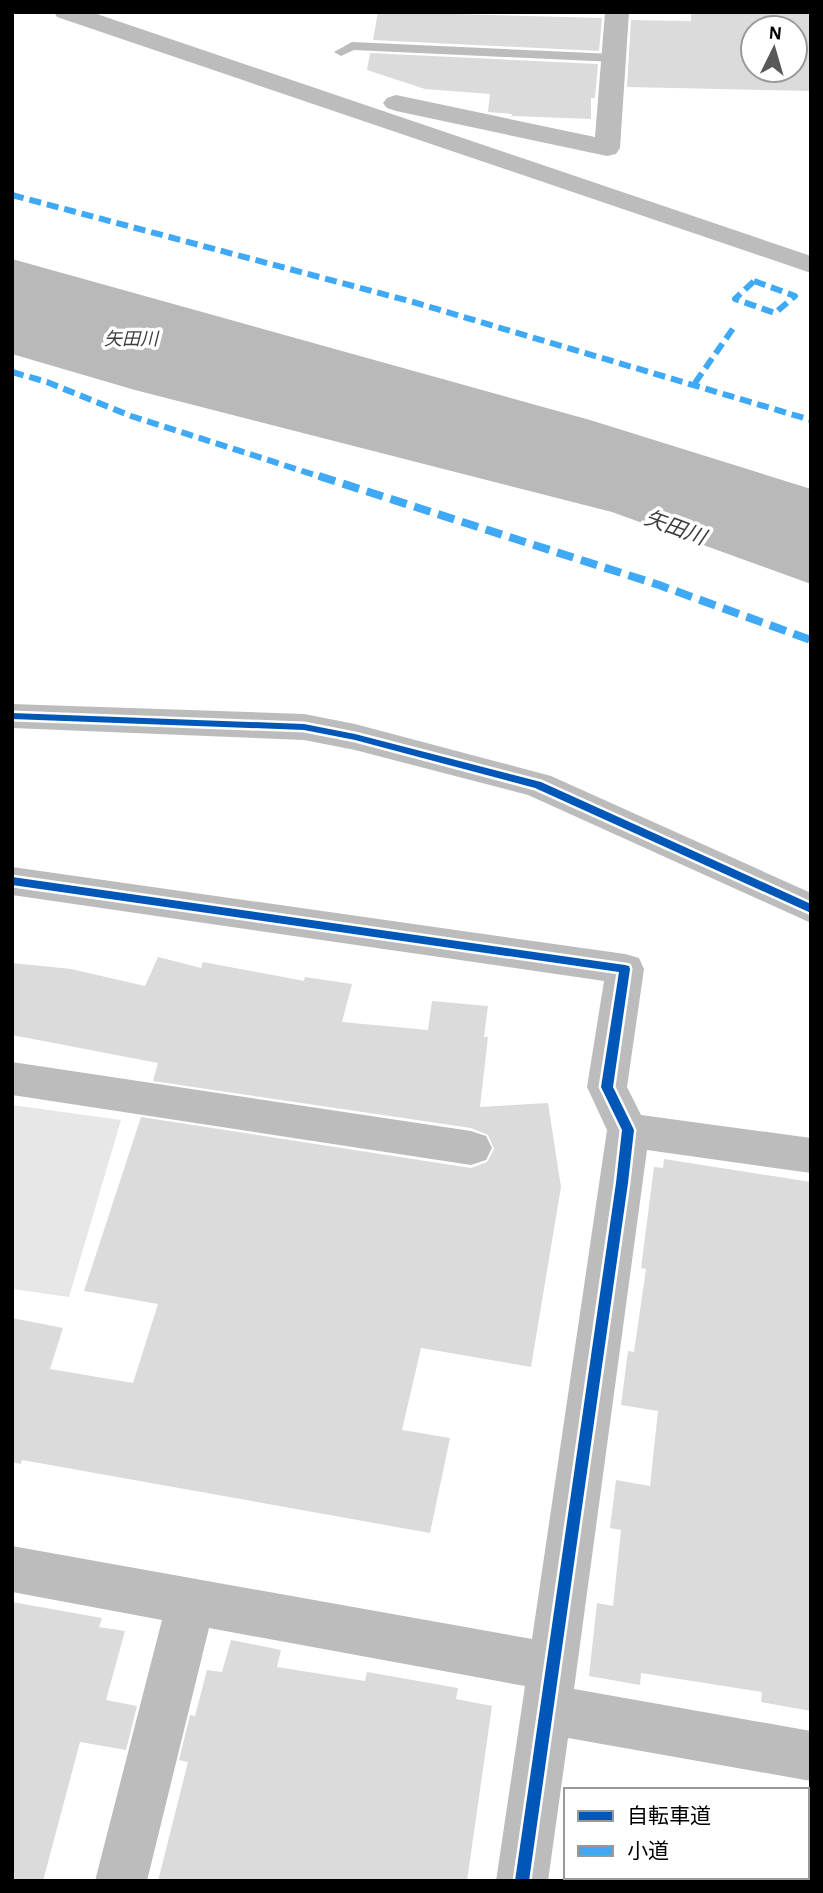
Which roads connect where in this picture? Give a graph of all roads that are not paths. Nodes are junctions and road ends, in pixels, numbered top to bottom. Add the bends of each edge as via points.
1 (66, 12) edge
2 (617, 12) edge
3 (341, 51) dead end
4 (614, 58) junction
5 (327, 102) junction
6 (811, 265) edge
7 (12, 716) edge
8 (12, 881) edge
9 (811, 909) edge
10 (12, 1078) edge
11 (628, 1130) junction
12 (471, 1148) dead end
13 (811, 1156) edge
14 (12, 1569) edge
15 (191, 1602) junction
16 (550, 1688) junction
17 (811, 1756) edge
18 (121, 1881) edge
19 (522, 1881) edge

1 - 5 street
2 - 4 street
3 - 4 lane via 352,47
4 - 5 street via 607,148 374,99
5 - 6 street
7 - 9 street via 304,727 355,737 538,785
8 - 11 street via 625,969 607,1087
10 - 12 street
11 - 13 street
11 - 16 street
14 - 15 street
15 - 16 street
15 - 18 street
16 - 17 street
16 - 19 street

